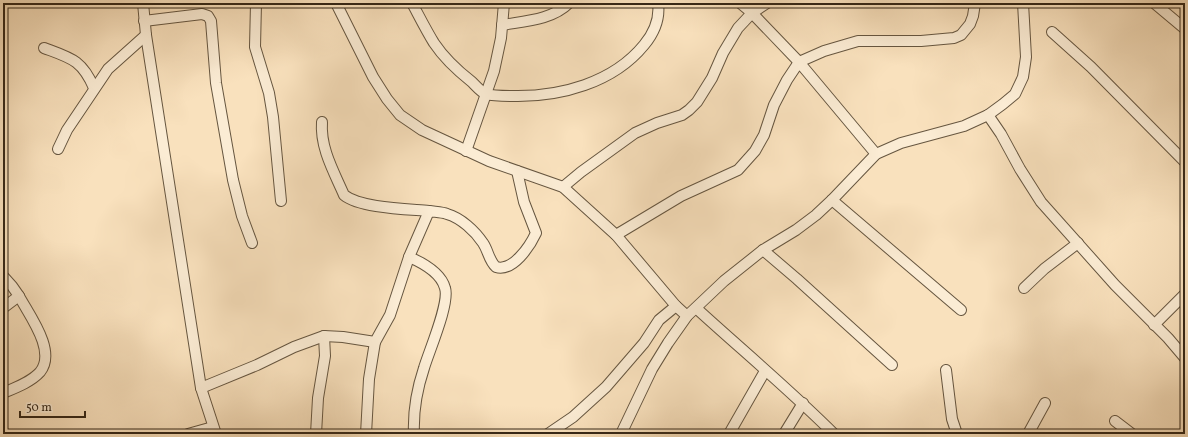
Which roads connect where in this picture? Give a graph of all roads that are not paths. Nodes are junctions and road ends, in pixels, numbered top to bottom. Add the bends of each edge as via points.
1 (143, 3) edge
2 (256, 3) edge
3 (336, 3) edge
4 (412, 3) edge
5 (504, 3) edge
6 (569, 3) edge
7 (658, 3) edge
8 (740, 3) edge
9 (767, 3) edge
10 (975, 3) edge
11 (1023, 3) edge
12 (1154, 3) edge
13 (752, 13) junction
14 (144, 21) junction
15 (502, 25) junction
16 (1185, 29) edge
17 (1052, 32) dead end
18 (146, 35) junction
19 (44, 48) dead end
20 (799, 62) junction
21 (94, 88) junction
22 (485, 94) junction
23 (988, 115) junction
24 (322, 122) dead end
25 (58, 149) dead end
26 (466, 150) junction
27 (876, 154) junction
28 (1185, 162) edge
29 (517, 171) junction
30 (563, 187) junction
31 (832, 200) junction
32 (281, 201) dead end
33 (429, 211) junction
34 (616, 235) junction
35 (252, 243) dead end
36 (1078, 243) junction
37 (763, 250) junction
38 (409, 257) junction
39 (3, 276) edge
40 (1024, 288) dead end
41 (1185, 294) edge
42 (19, 296) junction
43 (676, 306) junction
44 (3, 308) edge
45 (696, 308) junction
46 (961, 310) dead end
47 (687, 316) junction
48 (1154, 325) junction
49 (324, 336) junction
50 (375, 342) junction
51 (1185, 358) edge
52 (892, 365) dead end
53 (946, 370) dead end
54 (766, 371) junction
55 (201, 388) junction
56 (3, 393) edge
57 (803, 403) junction
58 (1045, 404) dead end
59 (1115, 421) dead end
60 (214, 431) edge
61 (3, 432) edge
62 (6, 434) edge
63 (188, 434) edge
64 (316, 434) edge
65 (366, 434) edge
66 (414, 434) edge
67 (548, 434) edge
68 (621, 434) edge
69 (729, 434) edge
70 (784, 434) edge
71 (834, 434) edge
72 (957, 434) edge
73 (1028, 434) edge
74 (1132, 434) edge

1 - 14 street
2 - 32 street via 255,47 269,93
3 - 26 street via 373,77 386,99 400,115 422,130
4 - 22 street via 435,44 457,70
5 - 15 street
6 - 15 street via 545,17
7 - 22 street via 656,25 648,40 637,54 610,74 572,89 533,96
8 - 13 street
9 - 13 street
10 - 20 street via 970,24 961,35 954,38 858,41
11 - 23 street via 1026,57 1023,77 1011,98
12 - 16 street
13 - 20 street
13 - 30 street via 738,28 708,84 689,110 635,133
14 - 18 street
14 - 35 street via 197,14 204,14 210,19 216,82 233,180
15 - 22 street via 494,71
17 - 28 street via 1091,67
18 - 21 street via 108,69
18 - 55 street
19 - 21 street via 71,58 79,64
20 - 27 street
20 - 34 street via 774,105 755,152 738,170 681,196
21 - 25 street
22 - 26 street
23 - 27 street via 964,126 901,143
23 - 36 street via 1041,202
24 - 33 street via 328,157 344,195 360,203
26 - 29 street
27 - 31 street
29 - 30 street
29 - 33 street via 524,202 536,233 524,253 505,267 498,268 494,265 483,243 460,220 447,213
30 - 34 street
31 - 37 street via 796,230
31 - 46 street
33 - 38 street
34 - 43 street
36 - 40 street
36 - 48 street
37 - 45 street via 724,281
37 - 52 street
38 - 50 street via 390,315
38 - 66 street via 434,272 442,281 446,292 415,404
39 - 42 street
41 - 48 street
42 - 44 street
42 - 56 street via 42,337 45,346 44,365 25,383
43 - 47 street
43 - 67 street via 658,320 644,343 606,387 573,417
45 - 47 street
45 - 54 street
47 - 68 street via 652,369
48 - 51 street
49 - 50 street
49 - 55 street
49 - 64 street via 324,362
50 - 65 street via 369,378
53 - 72 street via 952,420
54 - 57 street
54 - 69 street
55 - 60 street
57 - 70 street
57 - 71 street
58 - 73 street
59 - 74 street
60 - 63 street
61 - 62 street

